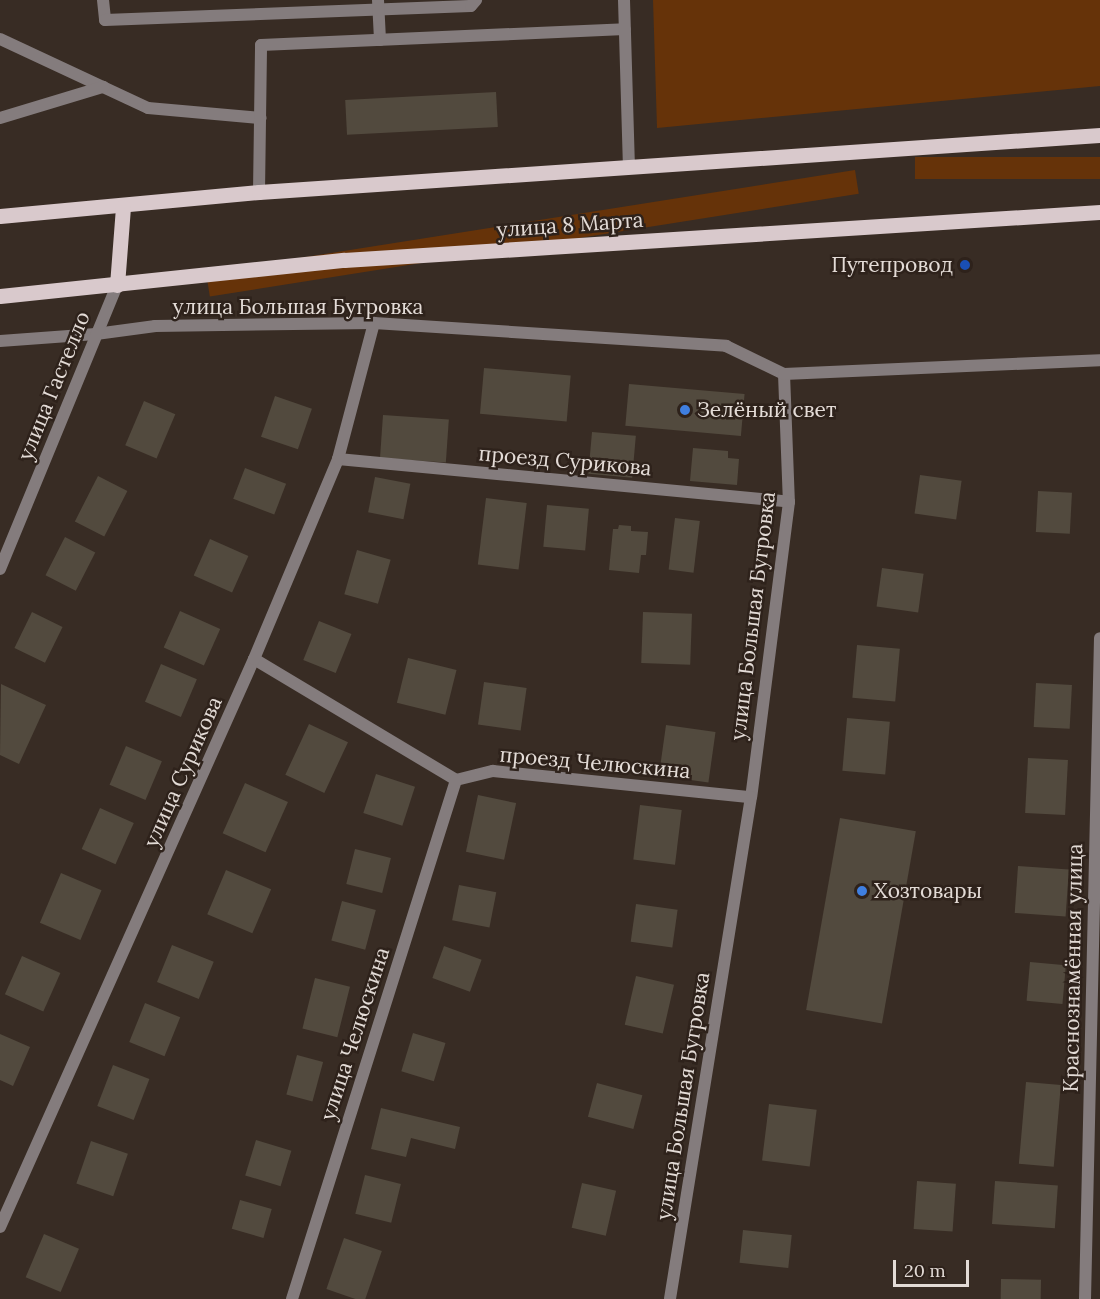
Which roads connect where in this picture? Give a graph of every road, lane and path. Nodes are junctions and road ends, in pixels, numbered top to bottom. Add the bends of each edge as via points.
1 (103, 0) edge
2 (476, 0) edge
3 (624, 0) edge
4 (378, 5) edge
5 (625, 28) junction
6 (0, 39) edge
7 (380, 40) junction
8 (103, 87) junction
9 (0, 118) edge
10 (261, 118) junction
11 (1100, 135) edge
12 (629, 166) junction
13 (259, 192) junction
14 (123, 207) junction
15 (1100, 212) edge
16 (0, 216) edge
17 (117, 285) junction
18 (0, 296) edge
19 (374, 323) junction
20 (96, 334) junction
21 (0, 341) edge
22 (1100, 360) edge
23 (784, 374) junction
24 (338, 459) junction
25 (789, 502) junction
26 (0, 569) edge
27 (1100, 638) edge
28 (254, 659) junction
29 (456, 780) junction
30 (751, 797) junction
31 (0, 1227) edge
32 (292, 1299) edge
33 (670, 1299) edge
34 (1085, 1299) edge

1 - 4 street via 105,20
2 - 4 street via 471,6
3 - 5 street
4 - 7 street
5 - 7 street
5 - 12 street
6 - 8 street
7 - 10 street via 261,45
8 - 9 street
8 - 10 street via 148,108
10 - 13 street
11 - 12 main road
12 - 13 main road
13 - 14 main road
14 - 16 main road
14 - 17 main road
15 - 17 main road, улица 8 Марта via 344,260
17 - 18 main road, улица 8 Марта
17 - 20 street, улица Гастелло
19 - 20 street, улица Большая Бугровка via 155,326
19 - 23 street, улица Большая Бугровка via 726,346
19 - 24 street, улица Сурикова
20 - 21 street, улица Большая Бугровка
20 - 26 street, улица Гастелло
22 - 23 street
23 - 25 street, улица Большая Бугровка
24 - 25 street, проезд Сурикова
24 - 28 street, улица Сурикова
25 - 30 street, улица Большая Бугровка
27 - 34 street, Краснознамённая улица
28 - 29 street
28 - 31 street, улица Сурикова
29 - 30 street, проезд Челюскина via 493,771
29 - 32 street, улица Челюскина
30 - 33 street, улица Большая Бугровка

